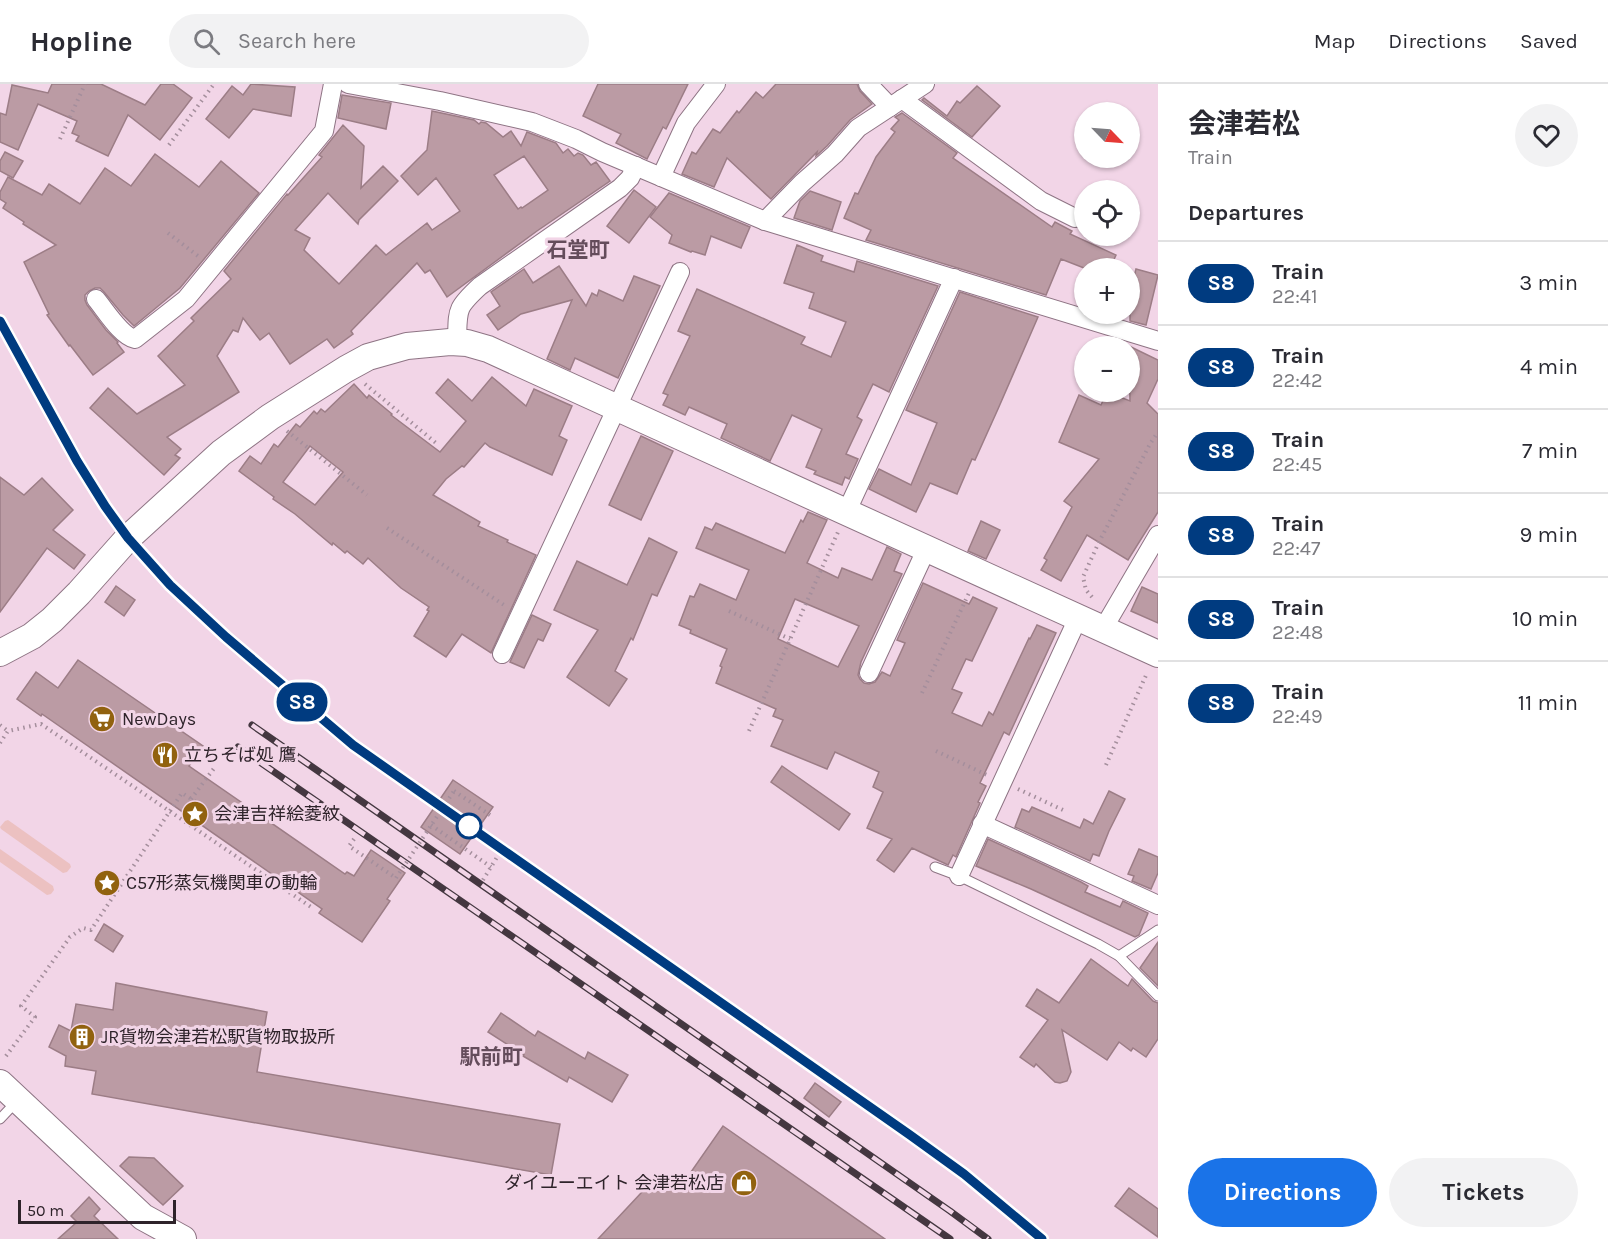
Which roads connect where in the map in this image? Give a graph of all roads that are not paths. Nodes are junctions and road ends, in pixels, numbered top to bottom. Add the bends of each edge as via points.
1 (333, 84) edge
2 (348, 84) edge
3 (716, 84) edge
4 (868, 84) edge
5 (925, 84) edge
6 (442, 92) edge
7 (896, 103) junction
8 (636, 166) junction
9 (661, 177) junction
10 (1074, 218) edge
11 (765, 221) junction
12 (680, 272) dead end
13 (954, 278) junction
14 (96, 299) dead end
15 (1158, 341) edge
16 (457, 342) junction
17 (616, 407) junction
18 (846, 513) junction
19 (1158, 535) edge
20 (926, 550) junction
21 (1078, 618) junction
22 (1105, 624) junction
23 (0, 653) edge
24 (1157, 653) edge
25 (502, 654) dead end
26 (869, 673) dead end
27 (982, 824) junction
28 (935, 867) dead end
29 (958, 876) junction
30 (1158, 905) edge
31 (1158, 930) edge
32 (1119, 956) junction
33 (1158, 996) edge
34 (0, 1083) edge
35 (18, 1100) junction
36 (0, 1119) edge
37 (183, 1239) edge

1 - 14 street via 324,131 186,299 135,339 123,332
2 - 6 street
3 - 9 street via 686,123
4 - 7 street
5 - 7 street
6 - 8 street via 532,122
7 - 10 street via 1041,201
7 - 11 street via 858,128
8 - 9 street
8 - 16 street via 620,188 466,298 458,313
9 - 11 street
11 - 13 street
12 - 17 street
13 - 15 street
13 - 18 street
16 - 17 street via 488,349
16 - 23 street via 407,346 368,357 270,417 221,453 128,538 52,620
17 - 18 street
17 - 25 street
18 - 20 street
19 - 22 street
20 - 21 street
20 - 26 street
21 - 22 street
21 - 27 street
22 - 24 street
27 - 29 street
27 - 30 street
28 - 29 lane
29 - 32 lane
31 - 32 lane
32 - 33 lane
34 - 35 street
35 - 36 lane
35 - 37 street via 143,1217

